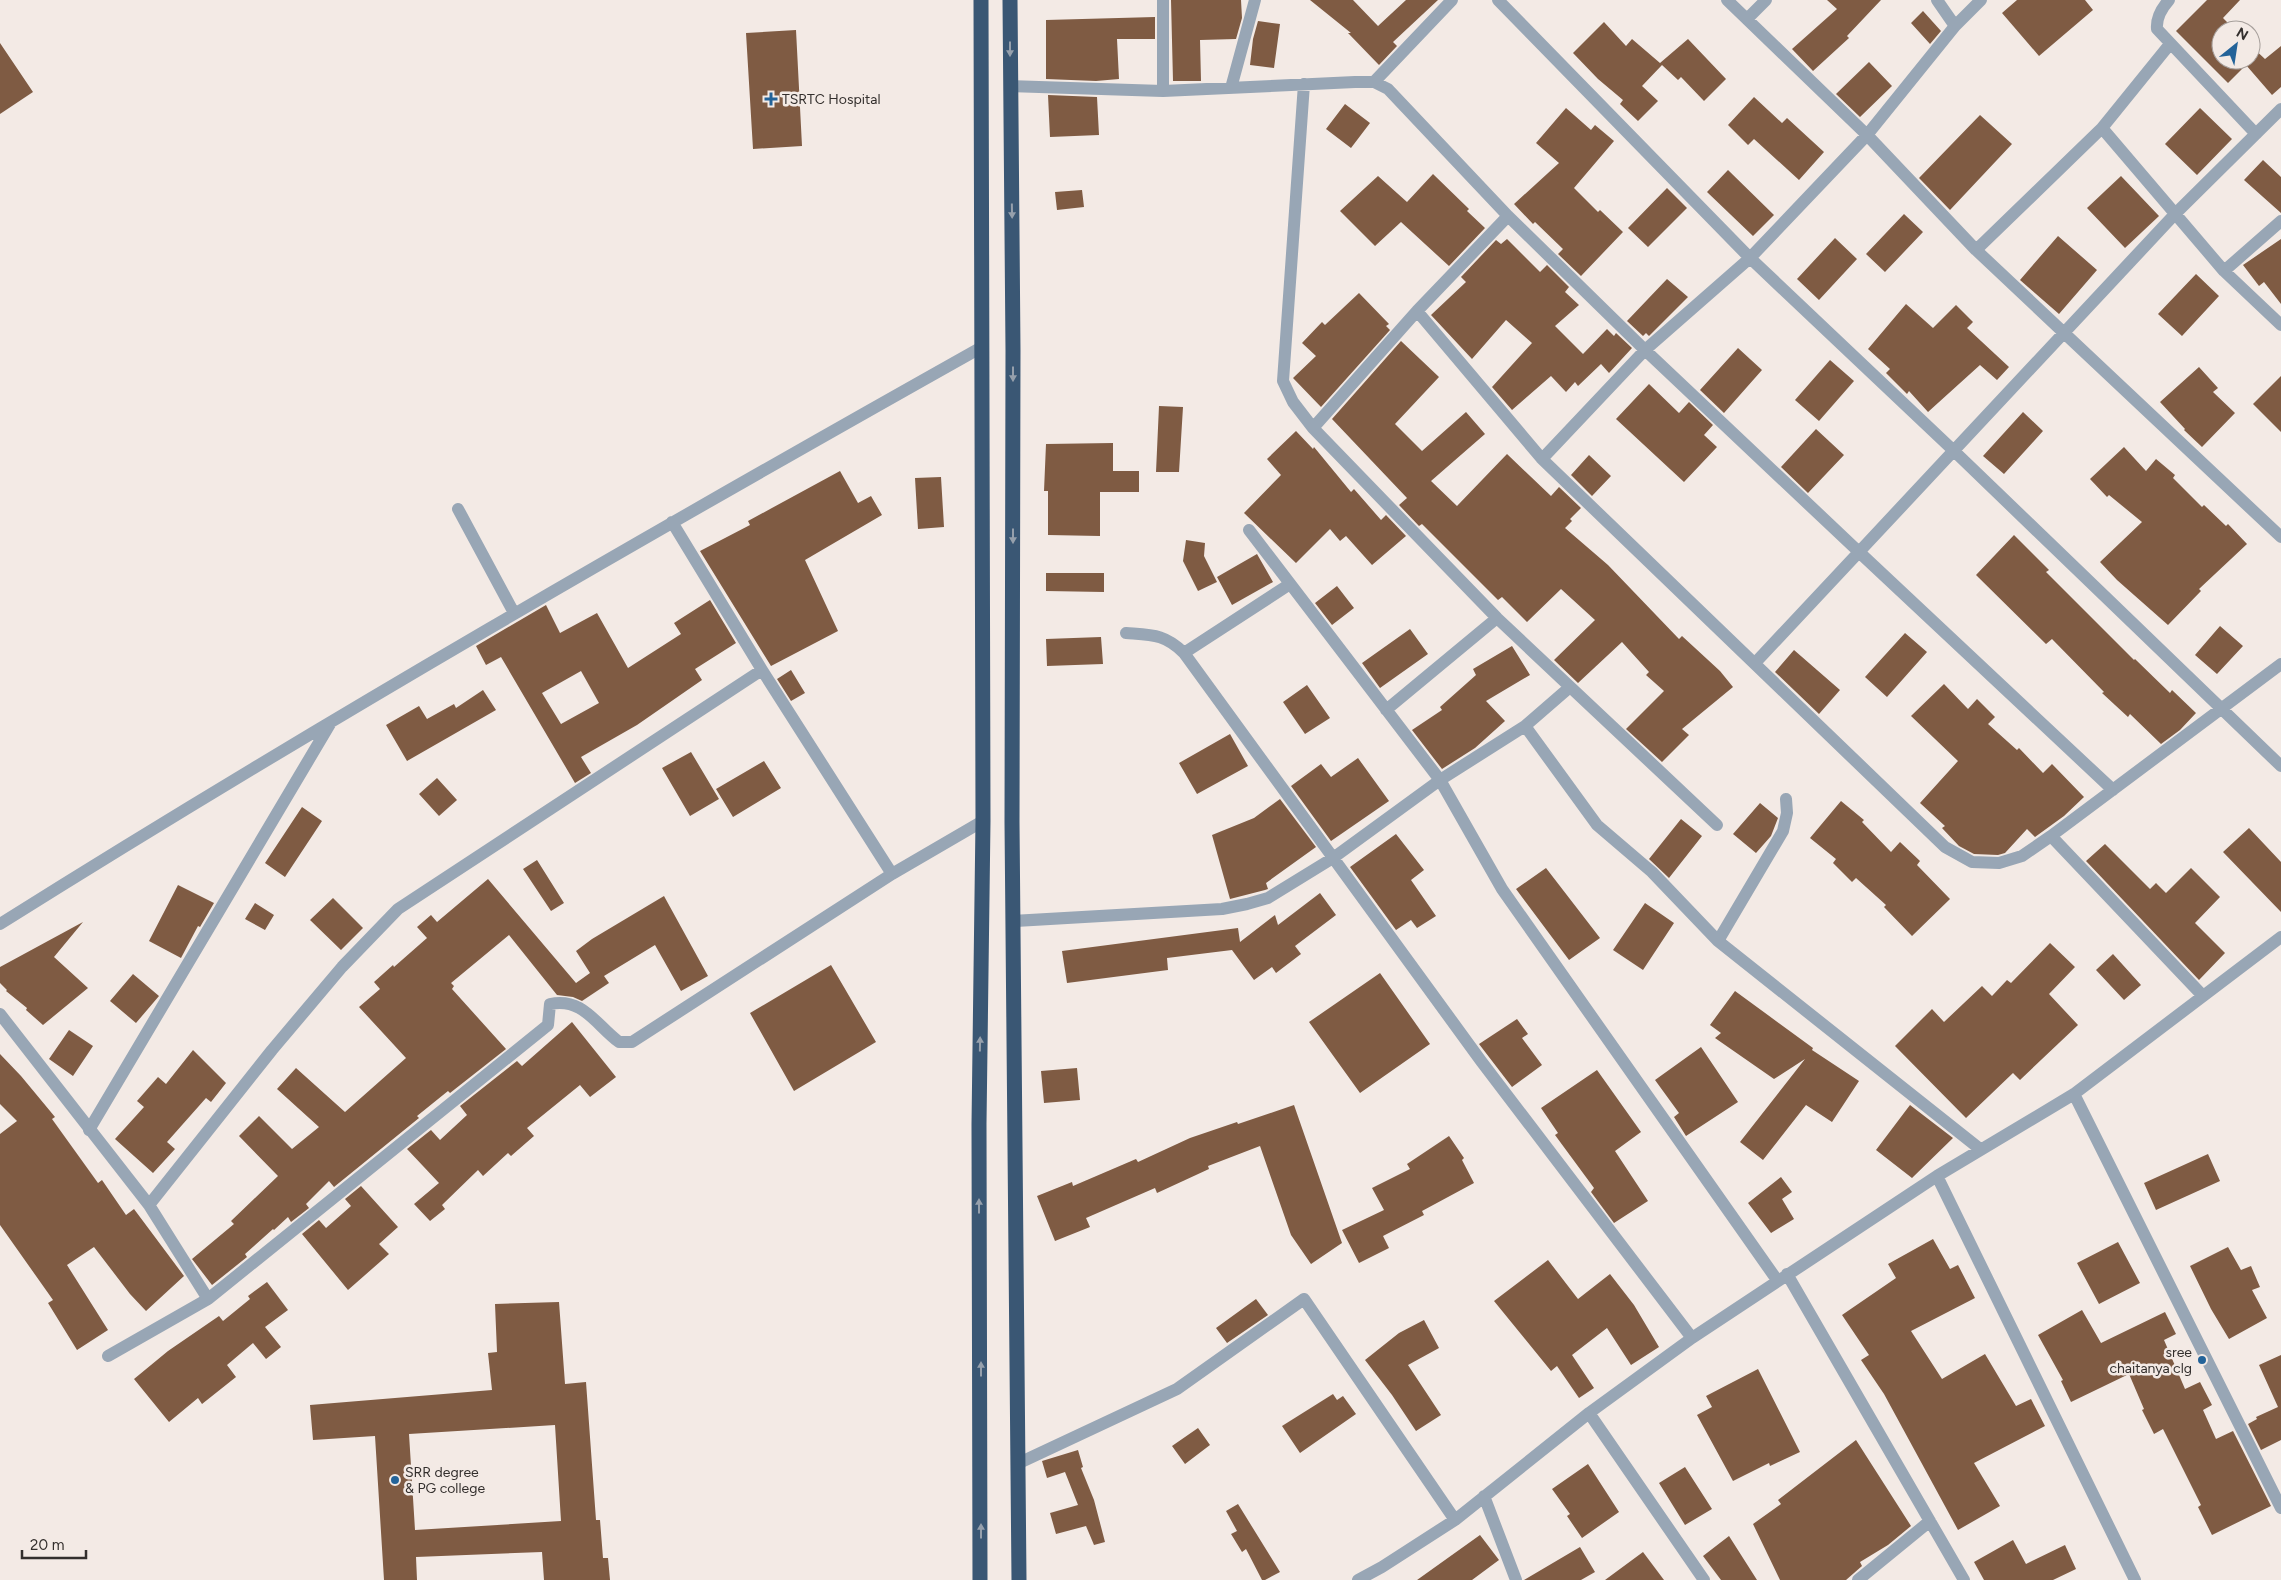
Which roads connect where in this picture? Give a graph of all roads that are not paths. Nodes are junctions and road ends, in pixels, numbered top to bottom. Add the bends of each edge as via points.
1 (981, 0) edge
2 (1010, 0) edge
3 (1162, 0) edge
4 (1254, 0) edge
5 (1452, 0) edge
6 (1498, 0) edge
7 (1728, 0) edge
8 (1766, 0) edge
9 (1937, 0) edge
10 (1981, 0) edge
11 (2168, 0) edge
12 (1747, 19) junction
13 (1955, 26) junction
14 (2170, 44) junction
15 (1374, 82) junction
16 (1304, 84) junction
17 (1011, 86) junction
18 (1231, 88) junction
19 (1163, 91) junction
20 (2281, 109) edge
21 (2102, 128) junction
22 (2256, 134) junction
23 (1868, 135) junction
24 (2175, 214) junction
25 (1508, 216) junction
26 (2281, 221) edge
27 (1976, 250) junction
28 (1750, 258) junction
29 (2224, 271) junction
30 (1417, 311) junction
31 (2281, 325) edge
32 (2064, 333) junction
33 (982, 347) junction
34 (1645, 350) junction
35 (1313, 428) junction
36 (1954, 450) junction
37 (1542, 459) junction
38 (458, 508) dead end
39 (672, 522) junction
40 (1249, 530) dead end
41 (2281, 537) edge
42 (1859, 552) junction
43 (1290, 584) junction
44 (514, 613) junction
45 (1497, 618) junction
46 (1126, 633) dead end
47 (1184, 653) junction
48 (1755, 663) junction
49 (2281, 664) edge
50 (762, 670) junction
51 (1570, 687) junction
52 (2221, 708) junction
53 (1386, 710) junction
54 (331, 723) junction
55 (1525, 726) junction
56 (2281, 766) edge
57 (1440, 780) junction
58 (2113, 790) junction
59 (1786, 799) dead end
60 (983, 821) junction
61 (1717, 825) dead end
62 (2051, 836) junction
63 (1334, 858) junction
64 (892, 874) junction
65 (1014, 921) junction
66 (0, 924) edge
67 (2281, 938) edge
68 (1718, 941) junction
69 (2203, 996) junction
70 (0, 1014) edge
71 (2074, 1094) junction
72 (89, 1130) junction
73 (1980, 1149) junction
74 (1937, 1176) junction
75 (149, 1205) junction
76 (1782, 1277) junction
77 (208, 1299) junction
78 (1692, 1338) junction
79 (108, 1356) dead end
80 (1589, 1413) junction
81 (1019, 1463) junction
82 (1484, 1496) junction
83 (2281, 1508) edge
84 (1455, 1520) junction
85 (1930, 1521) junction
86 (1382, 1567) junction
87 (980, 1580) edge
88 (1019, 1580) edge
89 (1358, 1580) edge
90 (1385, 1580) edge
91 (1516, 1580) edge
92 (1704, 1580) edge
93 (1858, 1580) edge
94 (1964, 1580) edge
95 (2135, 1580) edge

1 - 33 highway
2 -> 17 highway
3 - 19 street
4 - 18 street
5 - 15 street
6 - 28 street
7 - 12 street
8 - 12 street
9 - 13 street
10 - 13 street
11 - 14 street via 2156,21 2157,29
12 - 23 street
13 - 23 street
14 - 21 street
14 - 22 street
15 - 16 street
15 - 25 street via 1388,89
16 - 18 street
16 - 35 street via 1283,381 1293,402
17 - 19 street
17 -> 65 highway
18 - 19 street
20 - 22 street
21 - 24 street
21 - 27 street
22 - 24 street
23 - 27 street
23 - 28 street
24 - 29 street
24 - 32 street
25 - 30 street
25 - 34 street
26 - 29 street
27 - 32 street
28 - 34 street
28 - 36 street
29 - 31 street
30 - 35 street
30 - 37 street
32 - 36 street
32 - 41 street
33 - 39 street
33 - 60 highway
34 - 37 street
34 - 42 street
35 - 45 street
36 - 42 street
36 - 52 street
37 - 48 street
38 - 44 street
39 - 44 street
39 - 50 street
40 - 43 street
42 - 48 street
42 - 58 street
43 - 47 street
43 - 53 street
44 - 54 street
45 - 51 street
45 - 53 street
46 - 47 street via 1160,636
47 - 63 street
48 - 62 street via 1945,847 1972,862 2000,863 2022,856
49 - 52 street
50 - 64 street
50 - 75 street via 398,909 342,967 278,1043
51 - 55 street
51 - 61 street
52 - 56 street
52 - 58 street
53 - 57 street
54 - 66 street
54 - 72 street
55 - 57 street
55 - 68 street via 1597,825 1652,872
57 - 63 street
57 - 76 street via 1502,888
58 - 62 street
59 - 68 street via 1783,831
60 - 64 street
87 -> 60 highway via 978,1124
62 - 69 street
63 - 65 street via 1268,898 1248,904 1222,909
63 - 78 street via 1481,1061
64 - 77 street via 632,1042 619,1042 575,1005 563,1002 550,1004 548,1025
65 - 81 highway
67 - 69 street
68 - 73 street
69 - 71 street
70 - 72 street
71 - 73 street
71 - 83 street
72 - 75 street
73 - 74 street
74 - 76 street
74 - 95 street
75 - 77 street
76 - 78 street
76 - 85 street
77 - 79 street
78 - 80 street
80 - 82 street
80 - 92 street
81 - 84 street via 1177,1389 1304,1299
81 - 88 highway
82 - 84 street
82 - 91 street
84 - 86 street
85 - 93 street
85 - 94 street
86 - 89 street
86 - 90 street

